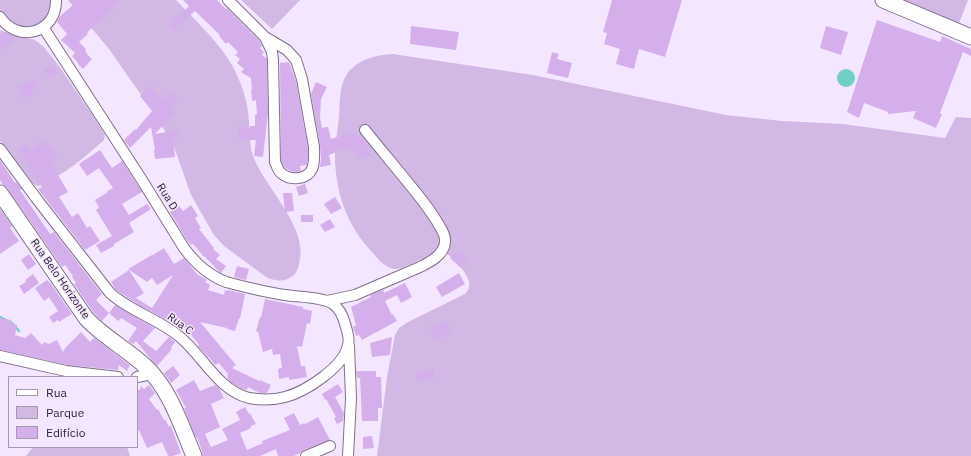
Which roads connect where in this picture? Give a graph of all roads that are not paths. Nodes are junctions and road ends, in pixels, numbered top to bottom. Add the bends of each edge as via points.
1 (56, 0) edge
2 (228, 0) edge
3 (883, 0) edge
4 (0, 17) edge
5 (43, 27) junction
6 (265, 36) junction
7 (971, 37) edge
8 (365, 130) dead end
9 (0, 149) edge
10 (0, 192) edge
11 (352, 295) junction
12 (327, 301) junction
13 (346, 328) junction
14 (349, 344) junction
15 (0, 356) edge
16 (337, 366) junction
17 (152, 374) junction
18 (109, 376) edge
19 (138, 377) edge
20 (351, 378) junction
21 (330, 446) dead end
22 (194, 456) edge
23 (306, 456) edge
24 (348, 456) edge

1 - 5 street via 53,16
2 - 6 street
3 - 7 street
4 - 5 street via 7,26 20,32 31,32
5 - 12 street, Rua D via 184,248 200,266 226,282 283,295
6 - 6 street via 273,60 275,162 284,175 293,178 303,177 312,169 314,156 302,80 292,55
8 - 11 street, Rua D via 427,207 440,226 445,242 440,253 427,264
9 - 16 street, Rua C via 110,293 125,305 178,336 231,390 248,398 286,397 309,387
10 - 17 street, Rua Belo Horizonte via 86,318
11 - 12 street, Rua D
11 - 13 street via 344,306
12 - 13 street via 340,312
13 - 14 street
14 - 16 street, Rua C
14 - 20 street
15 - 18 street via 66,371
16 - 20 street via 342,365 346,368
17 - 19 street
17 - 22 street, Rua Belo Horizonte via 174,408
20 - 24 street
21 - 23 street

